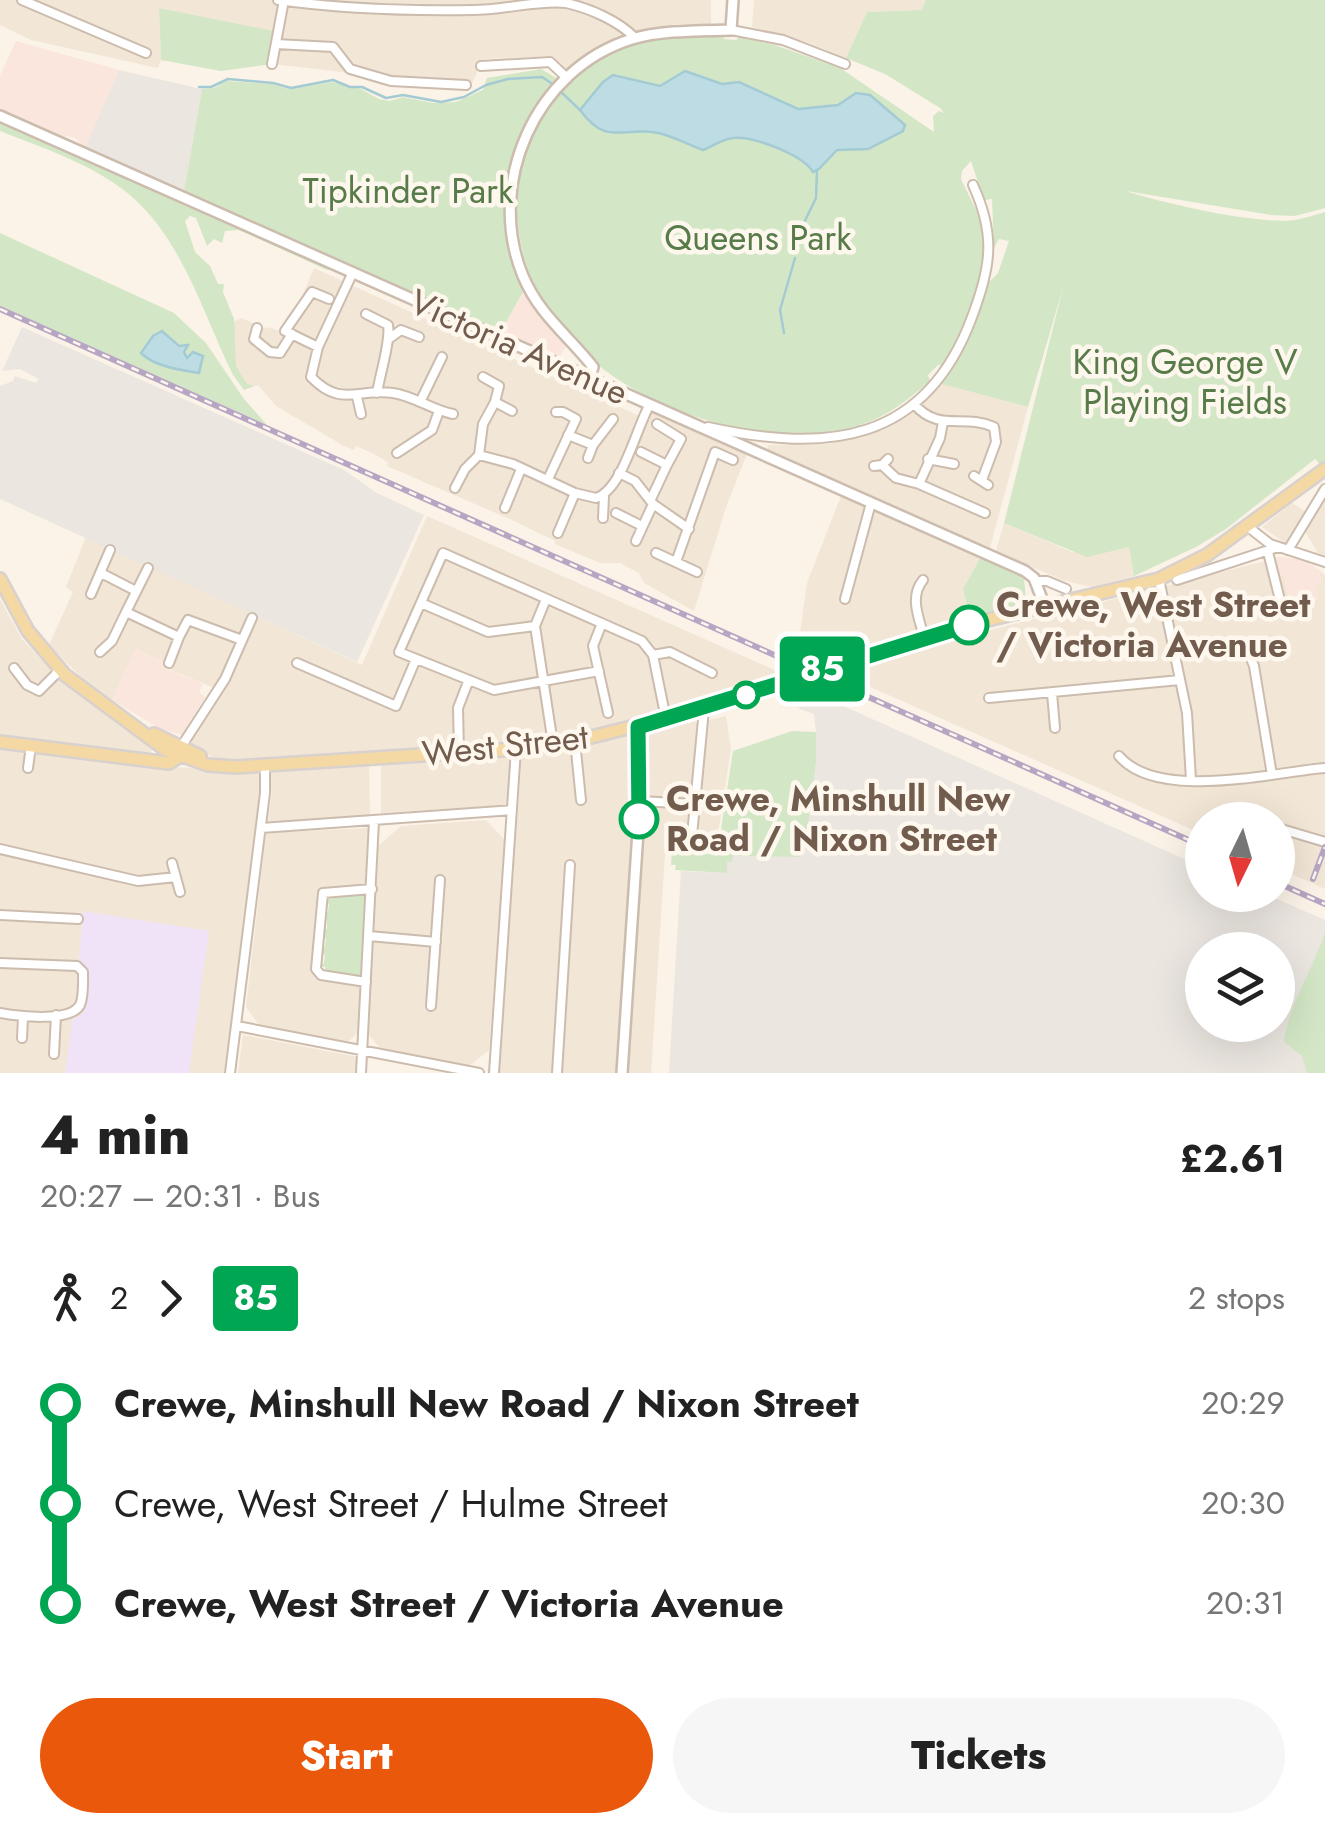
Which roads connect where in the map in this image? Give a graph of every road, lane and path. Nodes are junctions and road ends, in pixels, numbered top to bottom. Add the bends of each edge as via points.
1 (22, 0) edge
2 (282, 0) edge
3 (733, 0) edge
4 (552, 1) edge
5 (360, 4) edge
6 (433, 5) edge
7 (731, 30) junction
8 (636, 38) junction
9 (276, 44) junction
10 (146, 53) dead end
11 (272, 64) dead end
12 (844, 64) dead end
13 (481, 66) dead end
14 (466, 85) dead end
15 (560, 85) junction
16 (0, 116) edge
17 (973, 185) dead end
18 (353, 272) junction
19 (329, 299) dead end
20 (366, 314) dead end
21 (257, 328) dead end
22 (288, 333) junction
23 (419, 337) dead end
24 (390, 338) junction
25 (318, 347) junction
26 (442, 357) dead end
27 (483, 377) dead end
28 (589, 378) junction
29 (377, 393) junction
30 (357, 397) junction
31 (420, 402) junction
32 (495, 402) junction
33 (914, 404) junction
34 (649, 406) junction
35 (512, 410) dead end
36 (439, 411) junction
37 (556, 412) dead end
38 (361, 414) dead end
39 (453, 414) dead end
40 (613, 419) dead end
41 (943, 422) junction
42 (657, 424) dead end
43 (694, 424) junction
44 (568, 436) junction
45 (757, 437) junction
46 (593, 444) junction
47 (751, 450) junction
48 (641, 452) dead end
49 (397, 453) dead end
50 (479, 455) junction
51 (588, 458) dead end
52 (928, 459) junction
53 (733, 460) dead end
54 (881, 463) dead end
55 (954, 464) dead end
56 (666, 465) junction
57 (522, 468) junction
58 (1325, 469) edge
59 (619, 473) junction
60 (548, 480) junction
61 (981, 480) dead end
62 (919, 484) junction
63 (455, 488) dead end
64 (1325, 490) edge
65 (576, 493) junction
66 (970, 495) dead end
67 (604, 496) junction
68 (652, 501) junction
69 (871, 503) junction
70 (967, 506) junction
71 (505, 508) dead end
72 (986, 513) dead end
73 (616, 514) dead end
74 (603, 518) dead end
75 (642, 526) junction
76 (1247, 526) junction
77 (689, 529) junction
78 (558, 532) dead end
79 (636, 541) dead end
80 (1283, 548) junction
81 (110, 550) dead end
82 (656, 552) dead end
83 (1268, 552) junction
84 (676, 562) junction
85 (1325, 562) edge
86 (148, 568) dead end
87 (101, 572) junction
88 (698, 572) dead end
89 (1159, 578) junction
90 (0, 579) edge
91 (922, 580) dead end
92 (1177, 580) dead end
93 (1035, 582) junction
94 (1066, 589) dead end
95 (136, 591) junction
96 (91, 594) dead end
97 (546, 599) junction
98 (845, 599) dead end
99 (421, 603) junction
100 (1282, 604) dead end
101 (1040, 608) junction
102 (126, 612) junction
103 (252, 618) dead end
104 (602, 622) junction
105 (535, 626) junction
106 (179, 636) junction
107 (924, 637) junction
108 (242, 640) junction
109 (100, 652) dead end
110 (1175, 654) junction
111 (653, 655) junction
112 (416, 659) junction
113 (169, 663) dead end
114 (296, 663) dead end
115 (14, 668) dead end
116 (60, 670) junction
117 (599, 671) junction
118 (712, 674) dead end
119 (1180, 680) junction
120 (544, 681) junction
121 (468, 682) junction
122 (1052, 692) junction
123 (989, 698) dead end
124 (704, 710) junction
125 (608, 713) dead end
126 (666, 719) junction
127 (638, 727) junction
128 (1055, 728) dead end
129 (575, 741) junction
130 (0, 742) edge
131 (554, 744) junction
132 (31, 746) junction
133 (174, 749) junction
134 (516, 749) junction
135 (459, 752) junction
136 (1119, 756) dead end
137 (264, 766) junction
138 (28, 768) dead end
139 (1325, 768) edge
140 (1272, 776) junction
141 (1191, 780) junction
142 (581, 800) dead end
143 (640, 801) junction
144 (694, 804) junction
145 (512, 810) junction
146 (374, 821) junction
147 (260, 828) junction
148 (1295, 833) edge
149 (1325, 842) edge
150 (690, 846) dead end
151 (0, 849) edge
152 (172, 863) dead end
153 (570, 865) dead end
154 (176, 877) junction
155 (440, 880) dead end
156 (372, 889) junction
157 (180, 892) dead end
158 (0, 916) edge
159 (78, 919) dead end
160 (369, 936) junction
161 (436, 942) junction
162 (0, 962) edge
163 (366, 982) junction
164 (431, 1006) dead end
165 (0, 1013) edge
166 (56, 1015) junction
167 (23, 1017) junction
168 (236, 1026) junction
169 (22, 1038) dead end
170 (363, 1050) junction
171 (54, 1054) dead end
172 (230, 1073) edge
173 (361, 1073) edge
174 (479, 1073) edge
175 (494, 1073) edge
176 (556, 1073) edge
177 (622, 1073) edge

1 - 10 street
2 - 5 street
2 - 9 street
3 - 7 street
4 - 6 street via 491,9
4 - 8 street via 597,15
5 - 6 street
7 - 8 street
7 - 12 street via 783,40
8 - 15 street via 595,57
9 - 11 street
9 - 14 street via 333,47 350,70 379,79
13 - 15 street via 547,62
15 - 28 street via 532,122 515,166 513,240 531,292 593,367
16 - 18 street, Victoria Avenue
17 - 33 street via 990,247 983,288 952,363
18 - 25 street
18 - 28 street, Victoria Avenue
19 - 22 street via 312,292
20 - 24 street via 388,325
21 - 22 street via 254,339 270,352 280,353
22 - 25 street
23 - 24 street via 401,330
24 - 29 street
25 - 30 street via 311,377 326,392
26 - 31 street
27 - 32 street via 499,386
28 - 34 street, Victoria Avenue
29 - 30 street
29 - 31 street
30 - 38 street
31 - 36 street
32 - 35 street
32 - 50 street via 483,424
33 - 41 street
33 - 45 street via 884,424 851,434
34 - 43 street, Victoria Avenue
34 - 59 street
36 - 39 street
36 - 49 street via 432,430
37 - 44 street via 576,420
40 - 46 street
41 - 52 street
41 - 61 street via 972,420 996,429
42 - 56 street via 686,441
43 - 45 street
43 - 47 street, Victoria Avenue
44 - 46 street
44 - 60 street
45 - 47 street
46 - 51 street
47 - 69 street, Victoria Avenue
48 - 56 street
50 - 57 street
50 - 63 street
52 - 55 street
52 - 62 street
53 - 77 street via 712,449
54 - 62 street via 896,478
56 - 68 street
57 - 60 street
57 - 71 street
58 - 76 main road, West Street
59 - 67 street
59 - 68 street via 636,480
60 - 65 street
62 - 70 street
64 - 80 street
65 - 67 street
65 - 78 street
66 - 70 street
67 - 74 street
68 - 75 street
68 - 77 street
69 - 93 street, Victoria Avenue via 1026,571
69 - 98 street
70 - 72 street
73 - 75 street
75 - 79 street
76 - 80 street
76 - 89 main road, West Street
77 - 84 street
80 - 83 street
80 - 85 street
81 - 87 street
82 - 84 street
83 - 92 street
83 - 100 street
84 - 88 street
86 - 95 street
87 - 95 street
87 - 96 street
89 - 101 main road, West Street
89 - 110 street
90 - 116 main road
91 - 107 street via 915,600
93 - 94 street, Victoria Avenue
93 - 101 street
95 - 102 street
97 - 99 street via 443,554
97 - 104 street
97 - 105 street
99 - 105 street via 488,632
99 - 112 street via 399,652
101 - 107 main road, West Street
102 - 106 street
102 - 109 street
103 - 108 street
104 - 111 street via 642,641
104 - 117 street via 593,646
105 - 120 street
106 - 108 street via 189,616
106 - 113 street
107 - 124 main road, West Street, bridge
108 - 133 street via 224,680
110 - 119 street
110 - 140 street via 1229,643 1248,651
111 - 118 street via 670,652
111 - 126 street
112 - 114 street via 396,706
112 - 121 street
115 - 116 street via 39,691
116 - 133 main road
117 - 120 street
117 - 125 street
119 - 122 street
119 - 141 street
120 - 121 street via 494,690
120 - 131 street
121 - 135 street via 458,708
122 - 123 street
122 - 128 street
124 - 126 main road, West Street
124 - 144 street
126 - 127 main road, West Street
127 - 129 main road, West Street
127 - 143 street
129 - 131 main road, West Street
129 - 142 street
130 - 132 main road, West Street
131 - 134 main road, West Street
132 - 133 main road, West Street via 169,763
132 - 138 street
133 - 137 main road, West Street via 208,765
134 - 135 main road, West Street
134 - 145 street
135 - 137 main road, West Street
136 - 141 street via 1149,773
137 - 147 street
139 - 140 street
140 - 141 street
143 - 144 street
143 - 177 street
144 - 150 street
145 - 146 street
145 - 175 street
146 - 147 street
146 - 156 street
147 - 168 street
148 - 149 street
151 - 154 street via 138,880
152 - 154 street
153 - 176 street
154 - 157 street
155 - 161 street
156 - 160 street
156 - 163 street via 323,893 316,969
158 - 159 street
160 - 161 street
160 - 163 street
161 - 164 street
162 - 166 street via 76,966 83,972 80,1005
163 - 170 street
165 - 167 street
166 - 167 street
166 - 171 street
167 - 169 street
168 - 170 street
168 - 172 street
170 - 173 street
170 - 174 street

